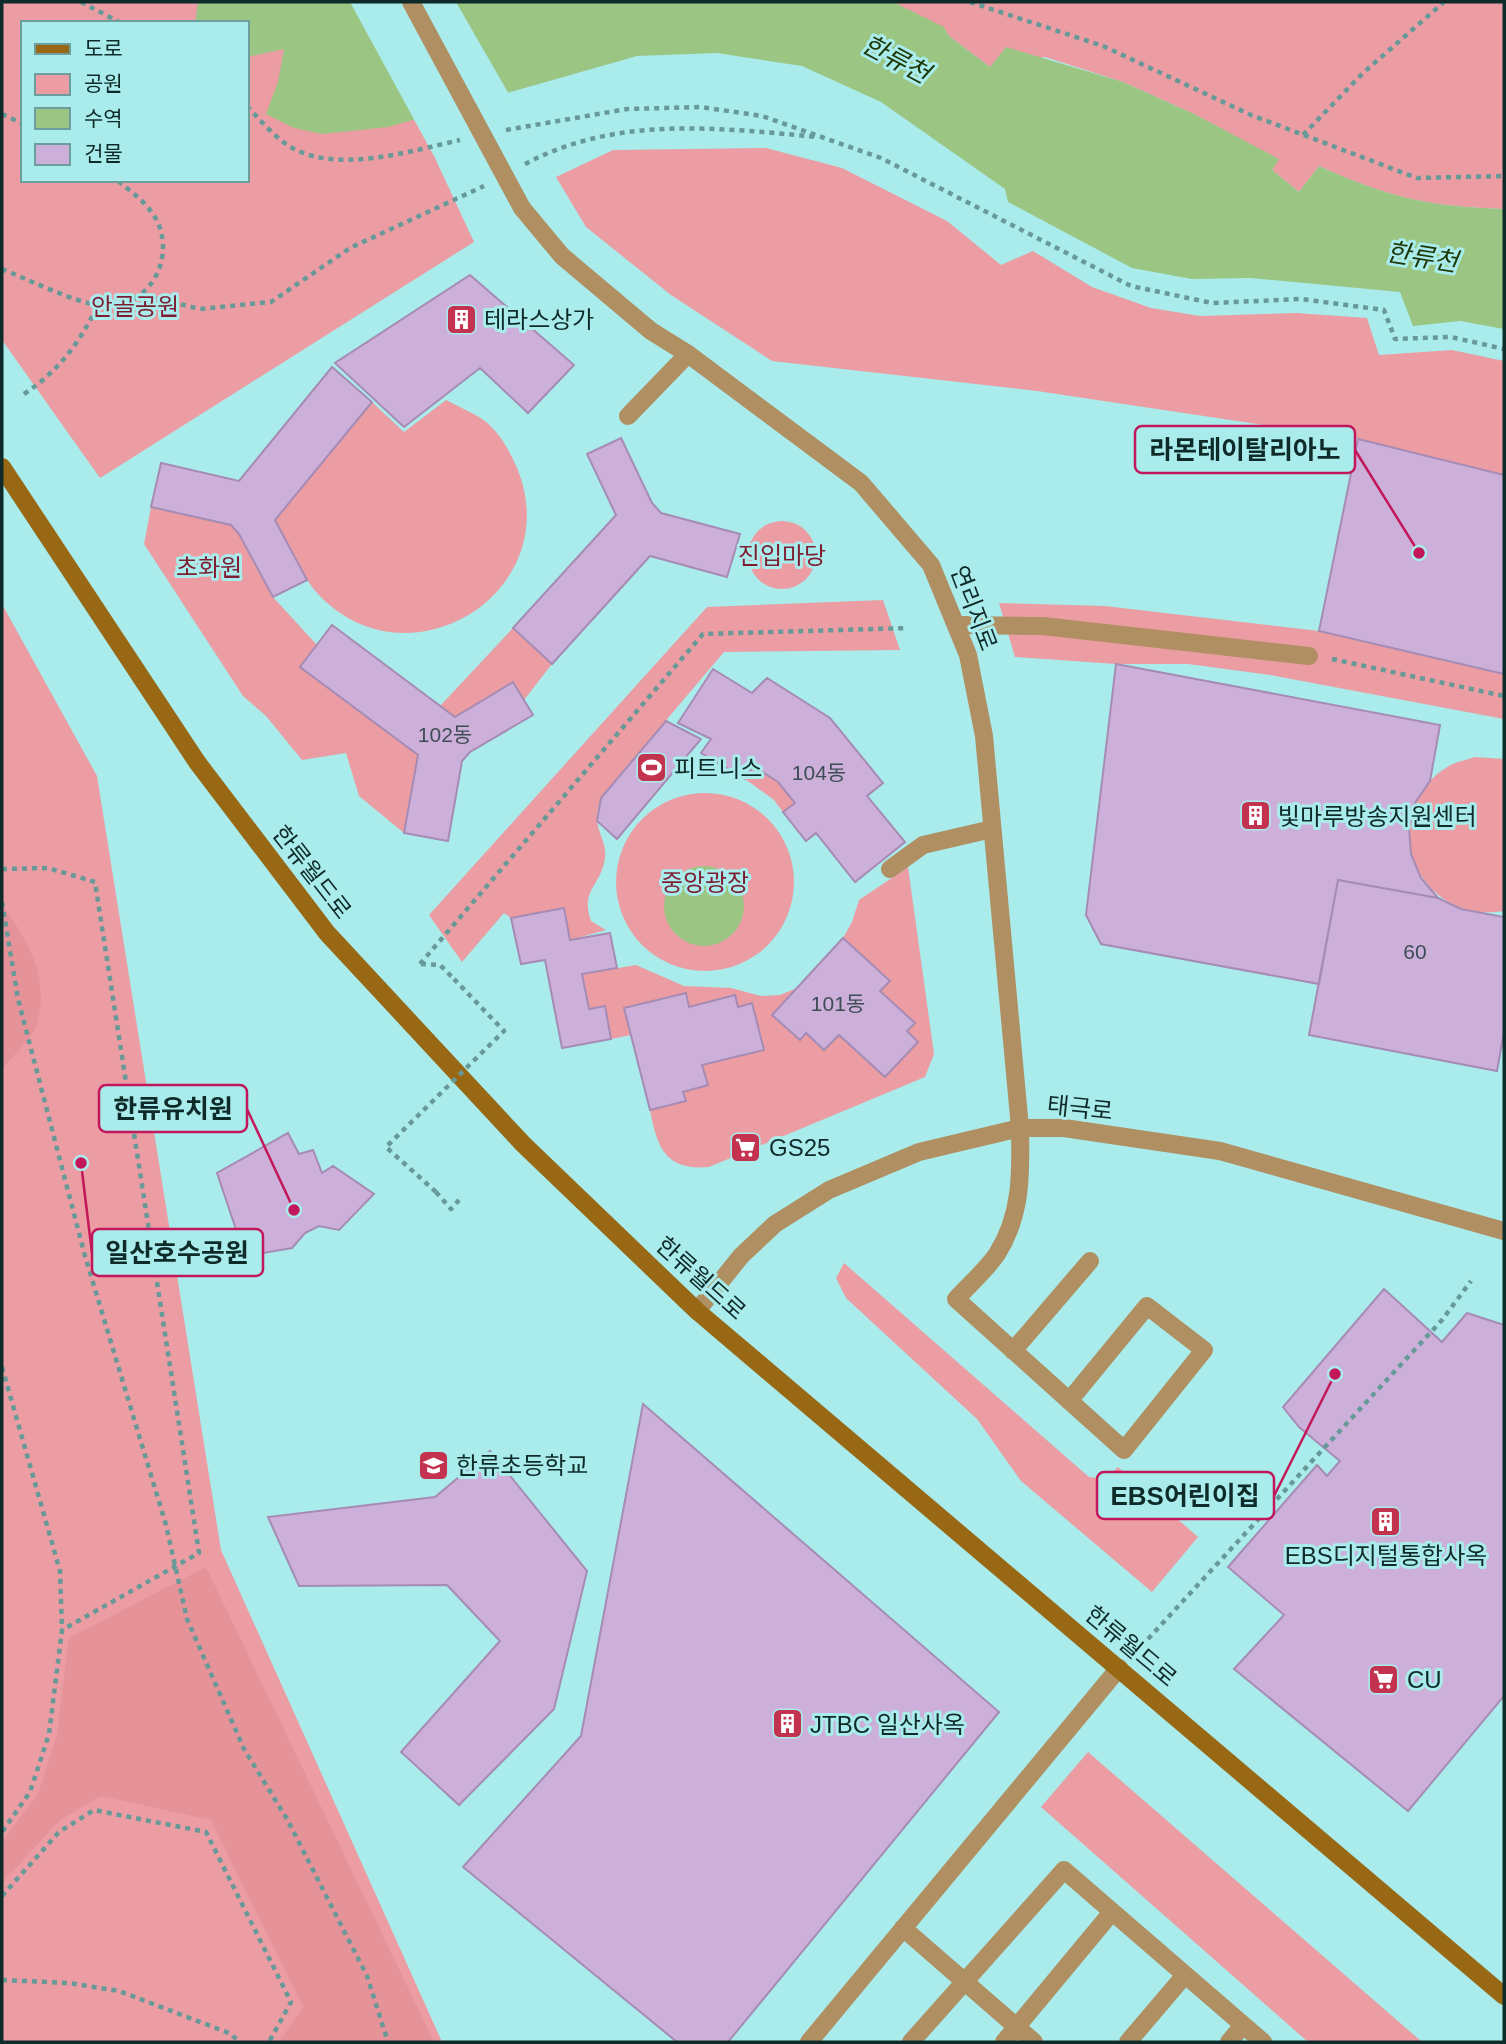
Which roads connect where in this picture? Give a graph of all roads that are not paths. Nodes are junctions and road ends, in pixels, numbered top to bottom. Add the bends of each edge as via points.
1 (411, 2) edge
2 (688, 354) junction
3 (628, 416) dead end
4 (2, 467) edge
5 (958, 625) junction
6 (1309, 656) dead end
7 (992, 829) junction
8 (890, 869) dead end
9 (1020, 1128) junction
10 (1504, 1230) edge
11 (1090, 1261) dead end
12 (697, 1311) junction
13 (1013, 1351) junction
14 (1069, 1401) junction
15 (1119, 1668) junction
16 (1112, 1912) junction
17 (903, 1928) junction
18 (1185, 1975) junction
19 (964, 1981) junction
20 (1504, 1996) edge
21 (1243, 2025) junction
22 (1017, 2026) junction
23 (808, 2042) edge
24 (911, 2042) edge
25 (1004, 2042) edge
26 (1034, 2042) edge
27 (1128, 2042) edge
28 (1229, 2042) edge
29 (1263, 2042) edge

1 - 2 street, 연리지로, bridge via 523,208 562,256 652,331
2 - 3 street
2 - 5 street, 연리지로 via 861,483 931,565
4 - 12 main road, 한류월드로 via 197,762 327,933 514,1135
5 - 6 street via 1043,626
5 - 7 street, 연리지로 via 984,736
7 - 8 street via 923,845
7 - 9 street, 연리지로
9 - 10 street, 태극로 via 1064,1128 1220,1151
9 - 12 street, 태극로 via 919,1152 829,1190 775,1224 741,1256
9 - 13 street, 연리지로 via 1018,1203 997,1254 957,1299
11 - 13 street
12 - 15 main road, 한류월드로
13 - 14 street
14 - 14 street via 1124,1450 1204,1350 1147,1306
15 - 17 street
15 - 20 main road, 한류월드로
16 - 18 street
16 - 19 street via 1064,1870
16 - 22 street
17 - 19 street
17 - 23 street
18 - 21 street
18 - 27 street
19 - 22 street
19 - 24 street
21 - 28 street
21 - 29 street
22 - 25 street
22 - 26 street

